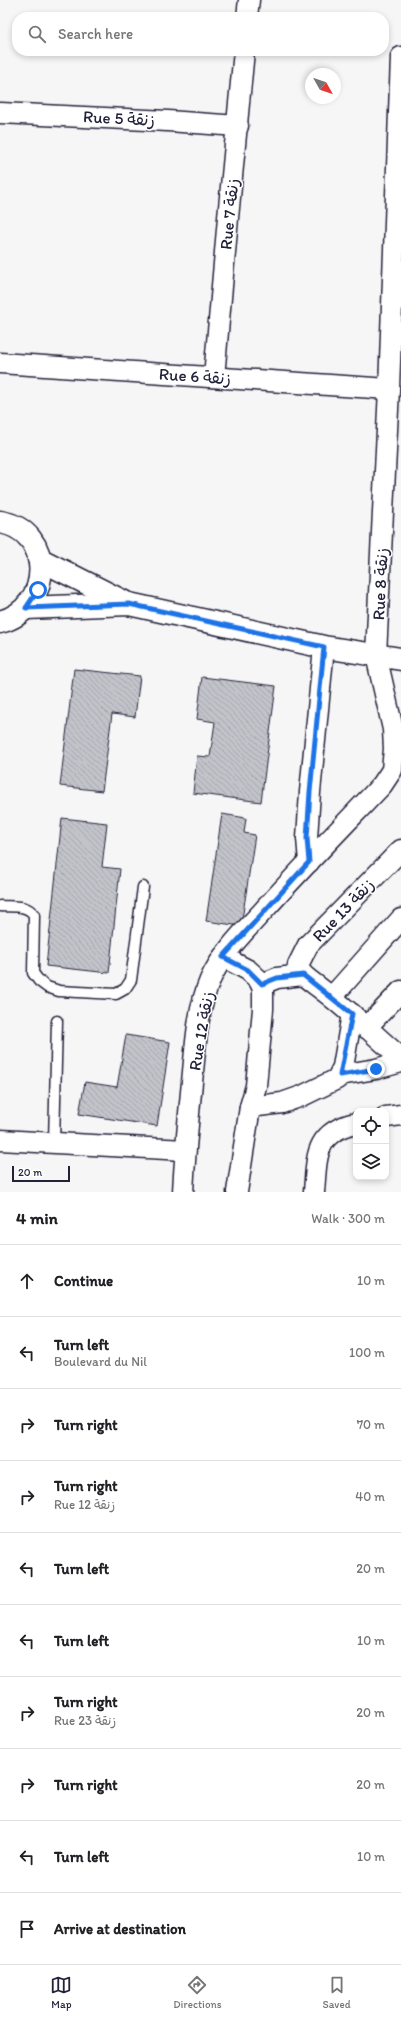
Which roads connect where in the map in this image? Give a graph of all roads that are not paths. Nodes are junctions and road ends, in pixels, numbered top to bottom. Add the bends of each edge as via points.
1 (249, 0) edge
2 (248, 12) edge
3 (244, 56) edge
4 (401, 57) edge
5 (0, 113) edge
6 (238, 126) junction
7 (399, 184) edge
8 (397, 284) edge
9 (0, 363) edge
10 (214, 377) junction
11 (389, 389) junction
12 (392, 508) edge
13 (2, 519) edge
14 (39, 558) junction
15 (129, 604) junction
16 (26, 608) junction
17 (0, 622) edge
18 (324, 647) junction
19 (376, 655) junction
20 (401, 659) edge
21 (397, 733) edge
22 (392, 770) joint
23 (401, 850) edge
24 (309, 862) junction
25 (143, 887) dead end
26 (0, 906) edge
27 (401, 919) edge
28 (223, 957) junction
29 (303, 975) junction
30 (262, 984) junction
31 (401, 991) edge
32 (332, 996) junction
33 (352, 1014) junction
34 (57, 1022) dead end
35 (366, 1028) junction
36 (401, 1058) edge
37 (401, 1062) edge
38 (340, 1075) junction
39 (250, 1107) junction
40 (401, 1115) edge
41 (389, 1117) edge
42 (353, 1123) edge
43 (0, 1140) edge
44 (54, 1142) junction
45 (185, 1150) junction
46 (183, 1192) edge
47 (238, 1192) edge
48 (314, 1192) edge

1 - 2 street
3 - 6 street, Rue 7 زنقة
4 - 7 street, Rue 8 زنقة
5 - 6 street, Rue 5 زنقة
6 - 10 street, Rue 7 زنقة
7 - 8 street, Rue 8 زنقة
8 - 11 street, Rue 8 زنقة
9 - 10 street, Rue 6 زنقة
10 - 11 street, Rue 6 زنقة
11 - 12 street, Rue 8 زنقة
12 - 19 street, Rue 8 زنقة
13 - 14 street via 27,536
14 - 15 street
14 - 16 street via 39,585 33,600
15 - 16 street
15 - 18 street
16 - 17 street via 14,617
18 - 19 street
18 - 24 street via 309,800
19 - 20 street
19 - 21 street, Rue 8 زنقة
21 - 22 street, Rue 8 زنقة
22 - 24 street, Rue 12 زنقة via 382,785
23 - 29 street, Rue 13 زنقة via 308,945 298,965
24 - 28 street, Rue 12 زنقة
25 - 26 lane via 131,980 125,989 116,994 59,991 39,981 33,972 34,915 24,907
27 - 32 street
28 - 30 street via 248,970
28 - 45 street, Rue 12 زنقة via 210,980 203,1004
29 - 30 street via 277,978
29 - 32 street
30 - 39 street via 263,1016 256,1086
31 - 35 street
32 - 33 street
33 - 35 street
33 - 38 street
34 - 44 lane
35 - 36 street
37 - 38 street
38 - 39 street via 330,1083 302,1096 282,1103
39 - 47 street
40 - 41 street
42 - 48 street via 338,1130 321,1144 317,1152
43 - 44 street
44 - 45 street
45 - 46 street, Rue 12 زنقة

